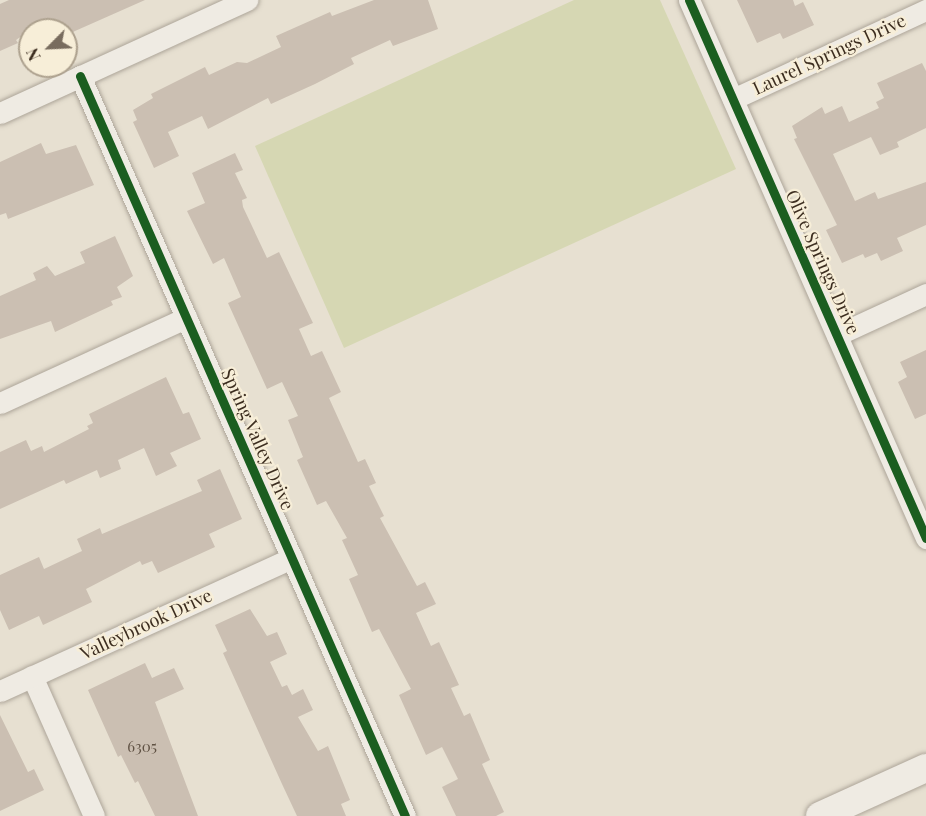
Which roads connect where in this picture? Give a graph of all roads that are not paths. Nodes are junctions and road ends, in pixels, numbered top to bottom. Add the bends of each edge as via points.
1 (247, 0) edge
2 (689, 0) edge
3 (926, 10) edge
4 (80, 76) junction
5 (733, 99) junction
6 (0, 113) edge
7 (926, 294) edge
8 (186, 318) junction
9 (837, 335) junction
10 (0, 403) edge
11 (926, 538) edge
12 (292, 558) junction
13 (32, 676) junction
14 (0, 691) edge
15 (926, 768) edge
16 (94, 816) edge
17 (405, 816) edge
18 (820, 816) edge

1 - 4 street
2 - 5 street, Olive Springs Drive
3 - 5 street, Laurel Springs Drive
4 - 6 street
4 - 8 street, Spring Valley Drive
5 - 9 street, Olive Springs Drive
7 - 9 street
8 - 10 street
8 - 12 street, Spring Valley Drive
9 - 11 street, Olive Springs Drive
12 - 13 street, Valleybrook Drive
12 - 17 street, Spring Valley Drive
13 - 14 street, Valleybrook Drive
13 - 16 street
15 - 18 main road

